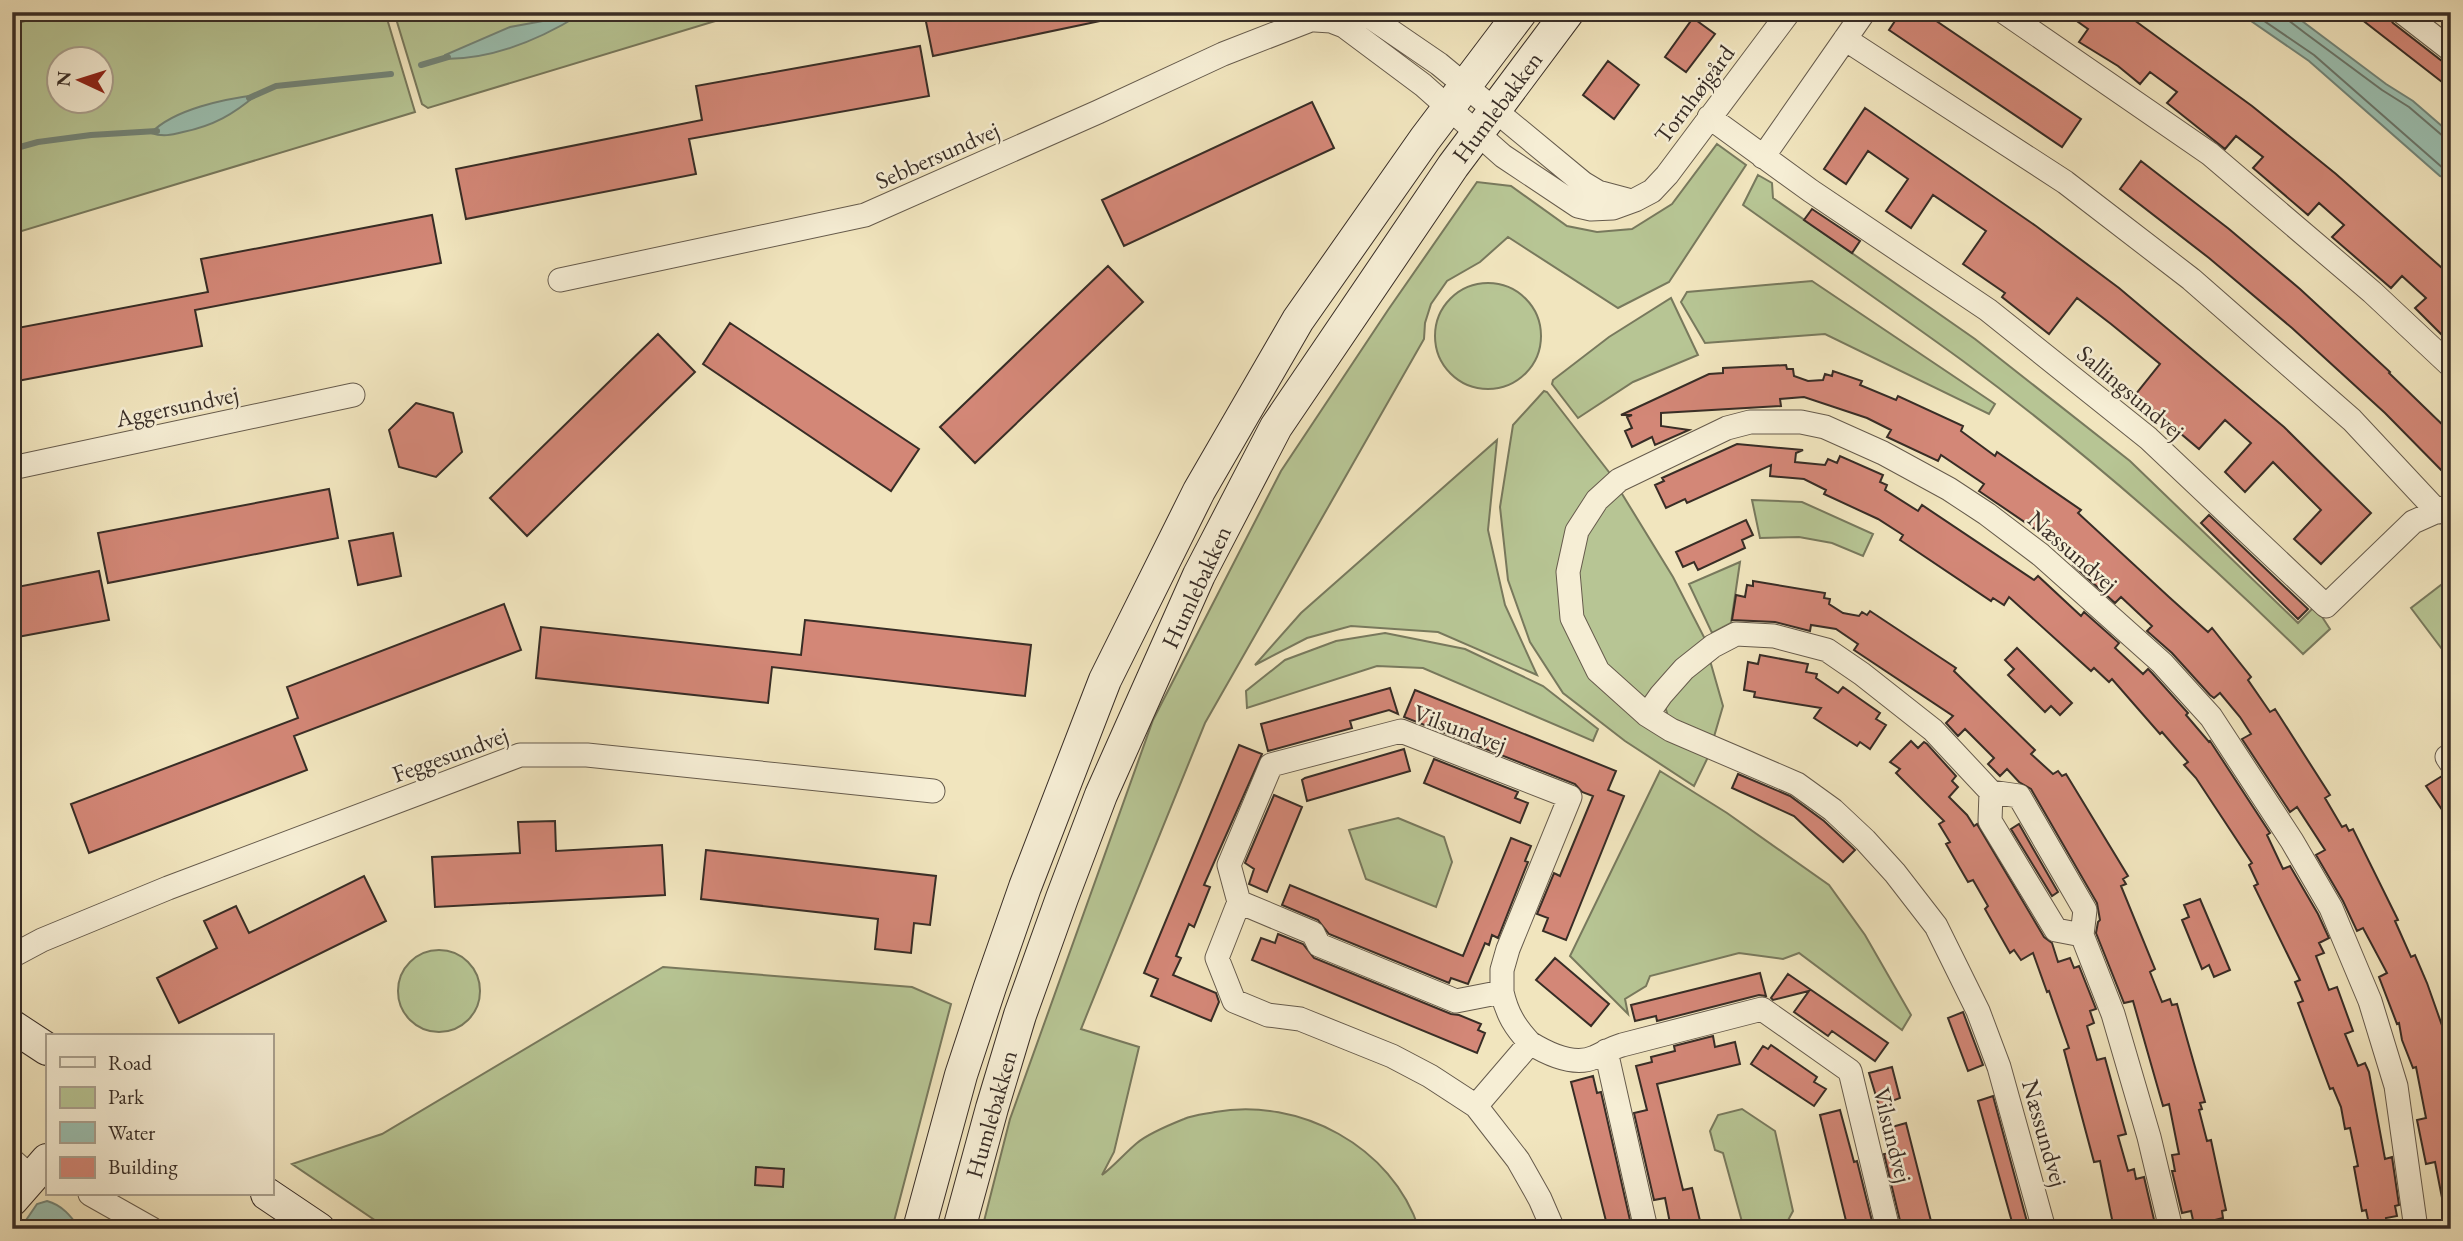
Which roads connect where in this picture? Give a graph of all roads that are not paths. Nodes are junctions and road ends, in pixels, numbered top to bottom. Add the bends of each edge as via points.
1 (1363, 12) edge
2 (1521, 12) edge
3 (1568, 12) edge
4 (1789, 12) edge
5 (1864, 12) edge
6 (2004, 12) edge
7 (2402, 12) edge
8 (1336, 18) edge
9 (1845, 39) junction
10 (2451, 50) edge
11 (1456, 97) junction
12 (1709, 117) junction
13 (1485, 122) junction
14 (1763, 157) junction
15 (560, 281) dead end
16 (2451, 366) edge
17 (353, 395) dead end
18 (12, 468) edge
19 (2444, 509) edge
20 (1647, 715) junction
21 (2451, 754) edge
22 (2451, 763) edge
23 (933, 791) dead end
24 (1990, 792) junction
25 (1239, 902) junction
26 (2082, 935) junction
27 (12, 956) edge
28 (1502, 992) junction
29 (12, 1026) edge
30 (1530, 1043) junction
31 (46, 1048) edge
32 (1606, 1051) junction
33 (1476, 1106) junction
34 (94, 1196) edge
35 (270, 1196) edge
36 (923, 1220) edge
37 (152, 1229) edge
38 (318, 1229) edge
39 (959, 1229) edge
40 (1553, 1229) edge
41 (1646, 1229) edge
42 (1888, 1229) edge
43 (2044, 1229) edge
44 (2171, 1229) edge
45 (2416, 1229) edge

1 - 11 street via 1429,57
2 - 11 street, Humlebakken
3 - 13 street, Humlebakken
4 - 12 street, Tornhøjgård
5 - 9 street
6 - 16 street via 2210,154
7 - 10 street
8 - 11 street, Sebbersundvej via 1423,85
8 - 15 street, Sebbersundvej via 1223,54 864,215
9 - 14 street
9 - 19 street, Sallingsundvej via 2076,189 2191,279
11 - 13 street, Tornhøjgård
11 - 36 street, Humlebakken via 1298,320 1199,491 1105,680 990,987 961,1075
12 - 13 street, Tornhøjgård via 1652,191 1614,208 1591,209 1503,156
12 - 14 street, Sallingsundvej
13 - 39 street, Humlebakken via 1276,427 1199,575 1101,796 1062,898 1020,1015
14 - 19 street, Sallingsundvej via 1988,310 2148,438 2326,606 2413,522
17 - 18 street, Aggersundvej
20 - 24 street via 1684,669 1713,646 1736,634 1774,636 1827,650 1862,674 1933,730
20 - 43 street, Næssundvej via 1671,730 1797,784 1865,840 1928,915 1983,1022
20 - 45 street, Næssundvej via 1598,671 1572,618 1568,572 1577,531 1597,500 1619,480 1727,428 1750,422 1801,422 1825,427 1884,453 1987,514 2041,555 2162,663 2211,718 2292,841 2331,908 2370,1001 2397,1094
21 - 22 street via 2447,757
23 - 27 street, Feggesundvej via 587,755 520,755 168,888
24 - 26 street via 1990,821 2056,930
24 - 26 street via 2019,796 2085,909
25 - 28 street via 1313,933 1319,945 1456,1001
25 - 28 street, Vilsundvej via 1229,866 1271,765 1401,731 1570,797 1508,949
25 - 33 street via 1217,958 1234,1001 1268,1015 1300,1019 1392,1056
26 - 44 street via 2113,1014
28 - 30 street, Vilsundvej via 1513,1025
29 - 31 street
30 - 32 street, Vilsundvej via 1570,1059 1593,1058
30 - 33 street
32 - 41 street
32 - 42 street, Vilsundvej via 1762,1009 1850,1071
33 - 40 street via 1518,1160
34 - 37 street
35 - 38 street

